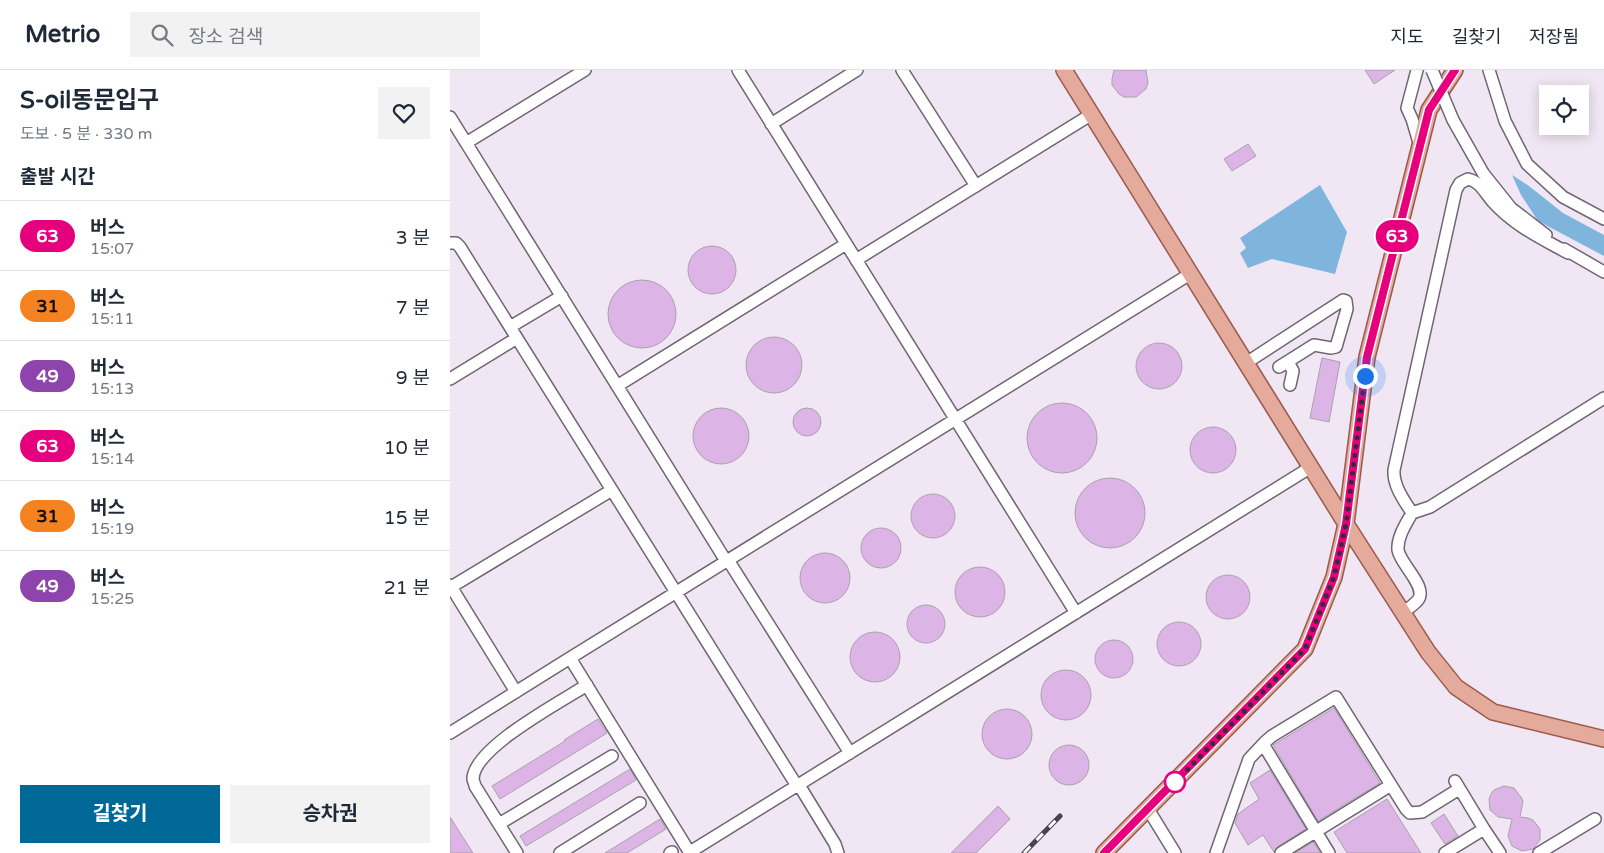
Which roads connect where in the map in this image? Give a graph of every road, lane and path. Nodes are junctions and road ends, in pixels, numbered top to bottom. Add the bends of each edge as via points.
1 (586, 70) edge
2 (738, 70) edge
3 (857, 70) edge
4 (902, 70) edge
5 (1064, 70) edge
6 (1417, 70) edge
7 (1432, 70) edge
8 (1455, 70) edge
9 (1489, 70) edge
10 (1092, 114) junction
11 (450, 117) edge
12 (771, 124) junction
13 (466, 143) junction
14 (1420, 146) junction
15 (976, 186) junction
16 (1604, 219) edge
17 (450, 243) edge
18 (846, 244) junction
19 (1568, 253) junction
20 (856, 260) junction
21 (1604, 272) edge
22 (1190, 274) junction
23 (562, 296) junction
24 (510, 327) junction
25 (517, 338) junction
26 (1246, 362) junction
27 (450, 380) edge
28 (1290, 385) dead end
29 (618, 386) junction
30 (1604, 398) edge
31 (955, 420) junction
32 (1312, 468) junction
33 (612, 490) junction
34 (1412, 513) junction
35 (1346, 524) junction
36 (727, 561) junction
37 (450, 586) edge
38 (676, 593) junction
39 (1076, 613) junction
40 (1403, 613) junction
41 (570, 658) junction
42 (587, 685) junction
43 (516, 692) junction
44 (450, 733) edge
45 (1604, 739) edge
46 (1262, 744) junction
47 (850, 753) junction
48 (612, 756) dead end
49 (798, 785) junction
50 (1391, 785) junction
51 (640, 803) dead end
52 (1148, 809) junction
53 (1595, 819) dead end
54 (499, 824) junction
55 (1484, 829) junction
56 (1316, 832) junction
57 (690, 852) edge
58 (517, 853) edge
59 (560, 853) edge
60 (838, 853) edge
61 (1104, 853) edge
62 (1175, 853) edge
63 (1216, 853) edge
64 (1281, 853) edge
65 (1329, 853) edge
66 (1445, 853) edge
67 (1500, 853) edge
68 (1539, 853) edge

1 - 13 street
2 - 12 street
3 - 12 street
4 - 15 street
5 - 10 main road
6 - 14 street via 1407,108
7 - 19 street, bridge via 1453,120 1483,173 1511,208
8 - 14 main road via 1429,110
9 - 16 street via 1505,121 1527,164 1563,197
10 - 15 street
10 - 22 main road
11 - 13 street
12 - 18 street
13 - 23 street
14 - 35 main road via 1367,357
15 - 20 street
17 - 24 street via 460,247
18 - 20 street
18 - 29 street
19 - 21 street
19 - 34 street via 1522,228 1494,203 1476,181 1468,179 1460,183 1394,470 1396,486
20 - 31 street
22 - 26 main road
22 - 31 street
23 - 24 street
23 - 29 street
24 - 25 street
25 - 27 street
25 - 33 street
26 - 28 street via 1342,300 1346,301 1336,347 1314,345 1284,365 1293,371
26 - 32 main road
29 - 36 street
30 - 34 street via 1430,507
31 - 36 street
31 - 39 street
32 - 35 main road
32 - 39 street
33 - 37 street
33 - 38 street
34 - 40 street via 1401,534 1398,549 1420,592 1419,599
35 - 40 main road
35 - 52 main road via 1334,577 1305,649
36 - 38 street
36 - 47 street
37 - 43 street
38 - 41 street
38 - 49 street
39 - 47 street
40 - 45 main road via 1456,687 1493,712
41 - 42 street
41 - 43 street
42 - 54 street via 512,732 482,760 473,778
42 - 57 street
43 - 44 street
46 - 50 street via 1336,697
46 - 56 street
46 - 63 street via 1245,766
47 - 49 street
48 - 54 street
49 - 57 street
49 - 60 street
50 - 55 street via 1406,808 1417,813 1457,785
50 - 56 street
51 - 59 street
52 - 61 main road
52 - 62 street
53 - 68 street
54 - 58 street
55 - 66 street
55 - 67 street
56 - 64 street
56 - 65 street

